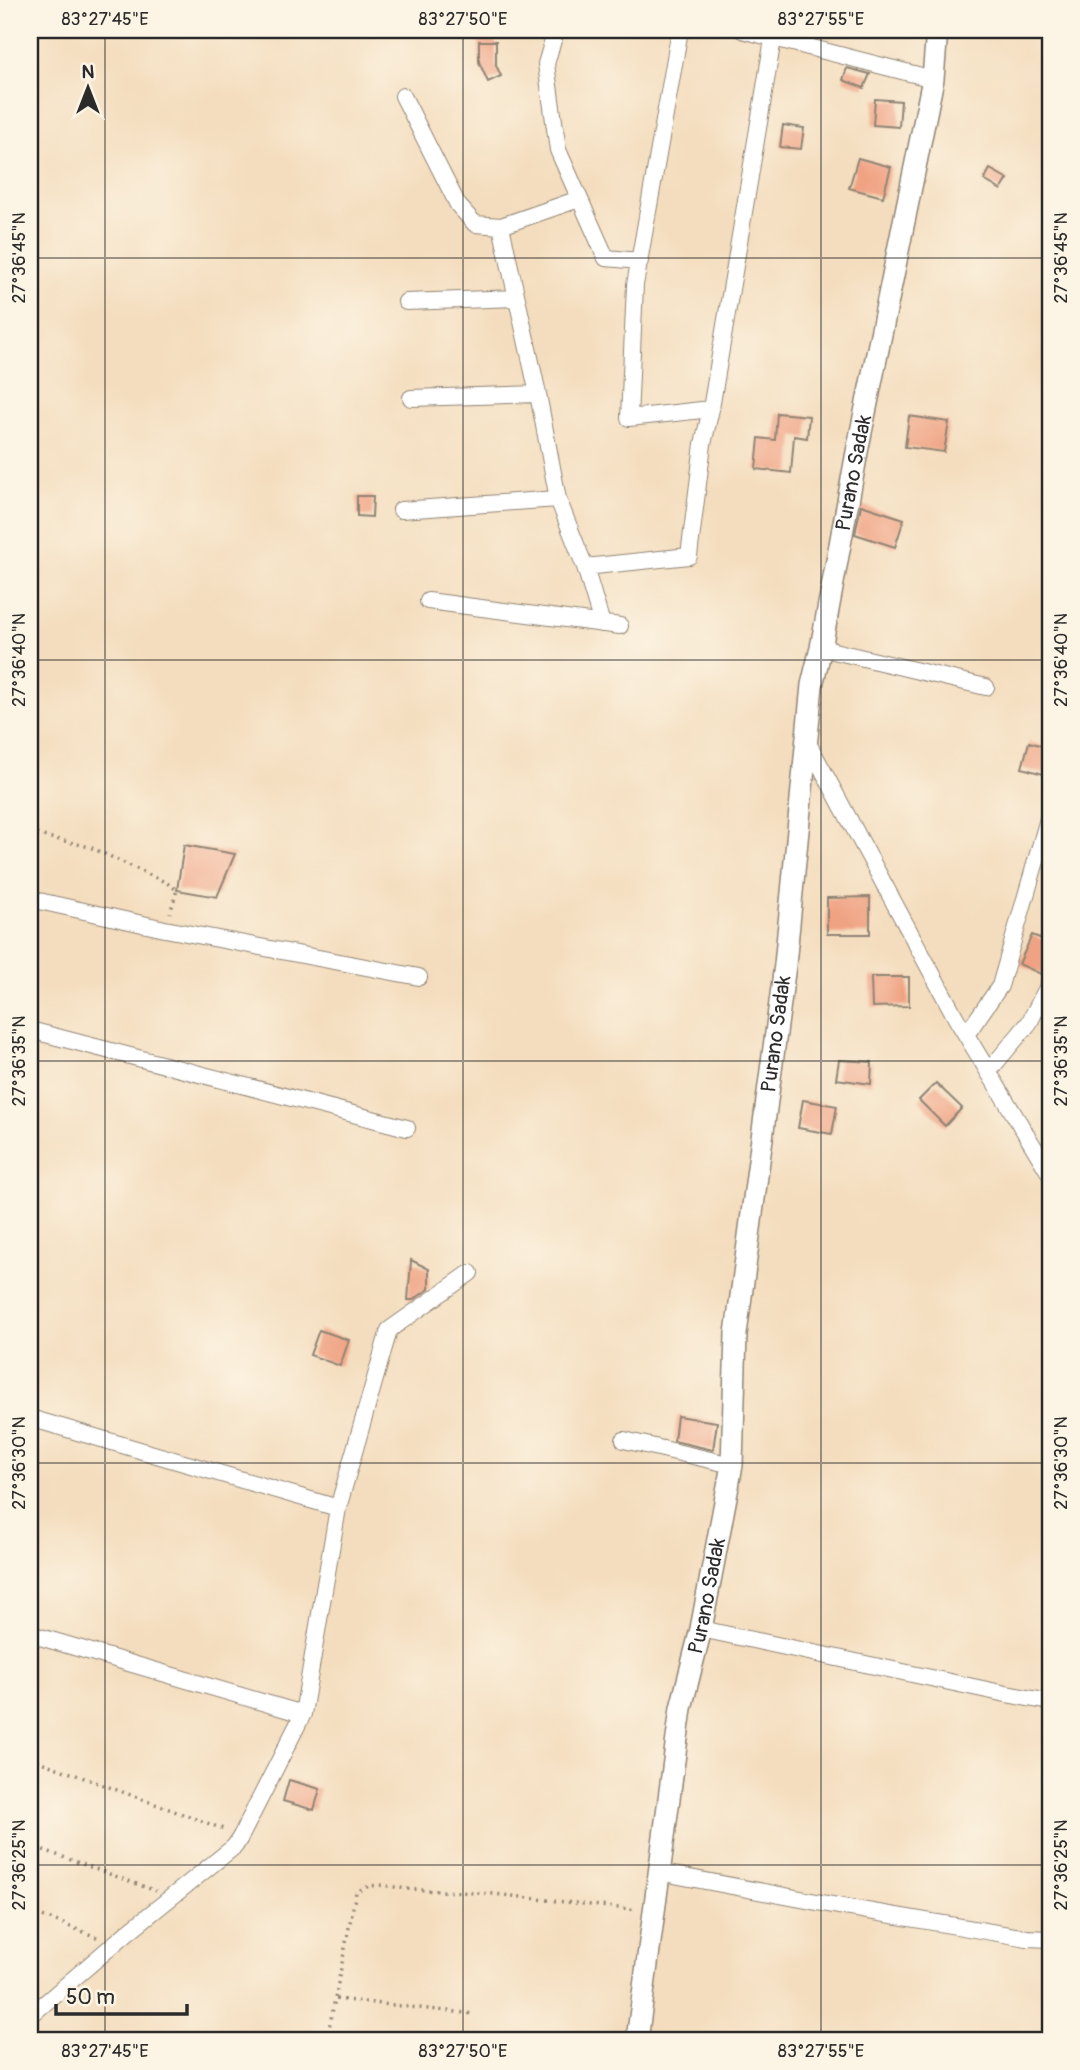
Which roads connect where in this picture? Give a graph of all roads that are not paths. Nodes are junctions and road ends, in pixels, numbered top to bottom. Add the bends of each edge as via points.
1 (556, 30) edge
2 (680, 30) edge
3 (742, 30) edge
4 (937, 30) edge
5 (773, 39) junction
6 (933, 79) junction
7 (403, 96) dead end
8 (579, 199) junction
9 (501, 226) junction
10 (640, 261) junction
11 (517, 298) junction
12 (406, 302) dead end
13 (538, 394) junction
14 (411, 398) dead end
15 (711, 410) junction
16 (558, 499) junction
17 (401, 510) dead end
18 (585, 567) junction
19 (428, 601) dead end
20 (602, 624) junction
21 (620, 626) dead end
22 (821, 648) junction
23 (986, 687) dead end
24 (807, 741) junction
25 (1050, 812) edge
26 (30, 899) edge
27 (419, 977) dead end
28 (1050, 982) edge
29 (30, 1030) edge
30 (966, 1035) junction
31 (989, 1072) junction
32 (407, 1128) dead end
33 (1050, 1174) edge
34 (470, 1273) dead end
35 (30, 1418) edge
36 (625, 1440) dead end
37 (732, 1465) junction
38 (338, 1508) junction
39 (701, 1629) junction
40 (30, 1634) edge
41 (1050, 1702) edge
42 (303, 1714) junction
43 (658, 1872) junction
44 (1050, 1939) edge
45 (30, 2016) edge
46 (637, 2040) edge

1 - 8 street via 546,64 558,150
2 - 10 street
3 - 5 street
4 - 6 main road, Purano Sadak
5 - 6 street
5 - 15 street
6 - 22 main road, Purano Sadak
7 - 9 street via 458,205 475,223
8 - 9 street
8 - 10 street via 606,258
9 - 11 street
10 - 15 street via 629,418
11 - 12 street
11 - 13 street
13 - 14 street
13 - 16 street
15 - 18 street via 689,556
16 - 17 street
16 - 18 street
18 - 20 street
19 - 20 street
20 - 21 street
22 - 23 street
22 - 24 main road, Purano Sadak
24 - 30 street
24 - 37 main road, Purano Sadak via 785,965 736,1334
25 - 30 street via 1000,986
26 - 27 street
28 - 31 street via 1029,1023
29 - 32 street
30 - 31 street
31 - 33 street
34 - 38 street via 388,1330
35 - 38 street
36 - 37 street
37 - 39 main road, Purano Sadak
38 - 42 street
39 - 41 street
39 - 43 main road, Purano Sadak via 681,1708
40 - 42 street
42 - 45 street via 235,1846
43 - 44 street
43 - 46 main road, Purano Sadak

